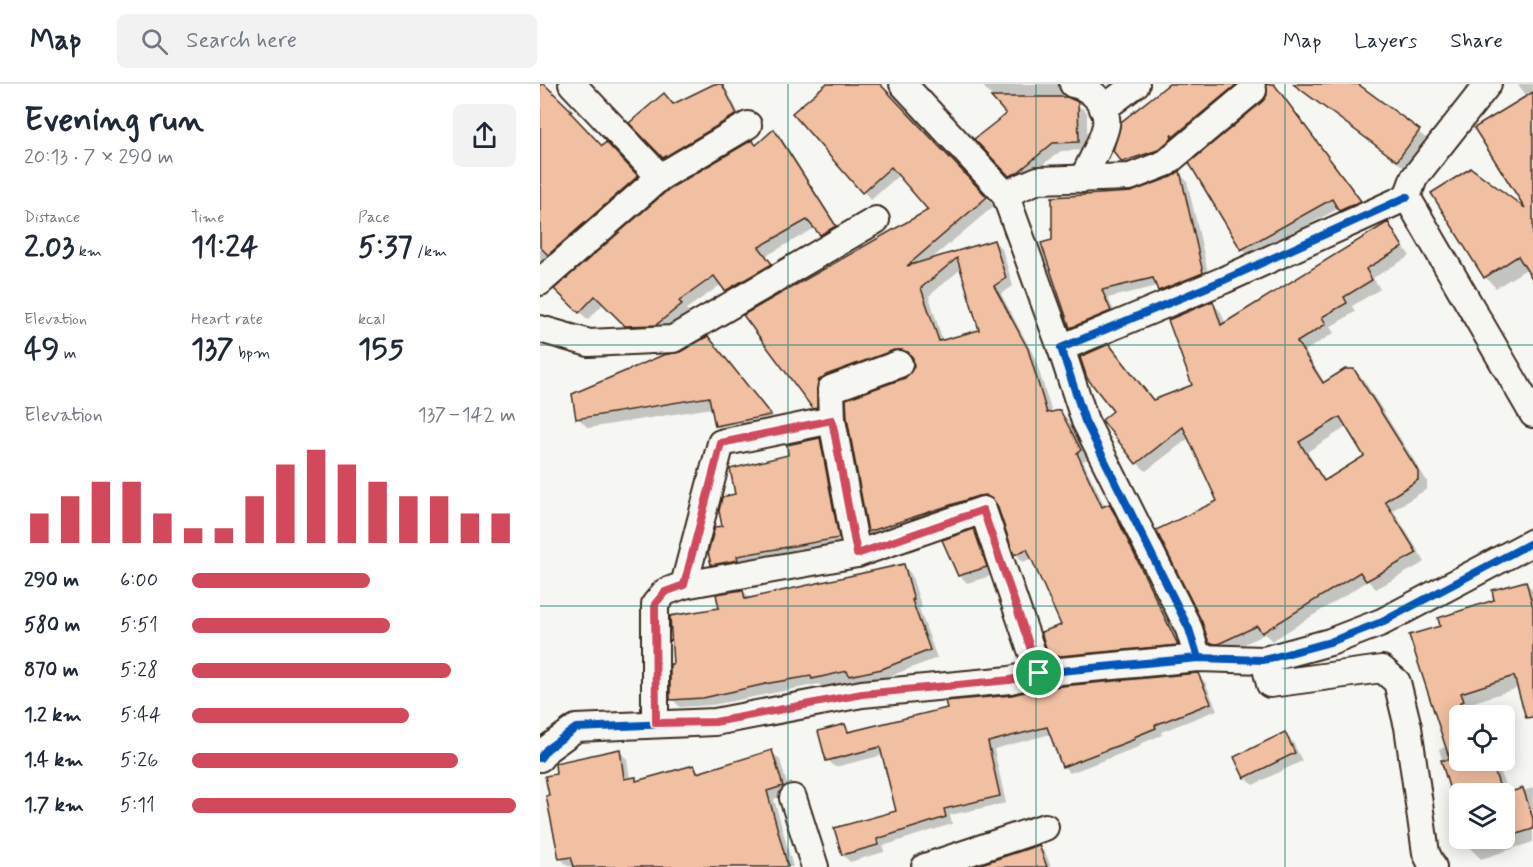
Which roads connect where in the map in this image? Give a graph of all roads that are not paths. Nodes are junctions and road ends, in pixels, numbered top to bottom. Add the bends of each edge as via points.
1 (572, 84) edge
2 (903, 84) edge
3 (1073, 84) edge
4 (1136, 84) edge
5 (1488, 84) edge
6 (1253, 90) dead end
7 (1103, 110) junction
8 (748, 125) dead end
9 (660, 177) junction
10 (1083, 178) junction
11 (1005, 194) junction
12 (1407, 197) junction
13 (876, 220) dead end
14 (540, 282) edge
15 (540, 330) edge
16 (1061, 348) junction
17 (899, 364) dead end
18 (1533, 414) edge
19 (832, 420) junction
20 (1533, 542) edge
21 (857, 554) junction
22 (684, 585) junction
23 (1198, 658) junction
24 (1264, 660) junction
25 (1039, 673) junction
26 (656, 723) junction
27 (540, 758) edge
28 (793, 798) dead end
29 (1045, 827) dead end
30 (815, 867) edge
31 (925, 867) edge
32 (1433, 867) edge

1 - 9 street
2 - 11 street
3 - 7 street via 1085,86 1100,100
4 - 7 street
5 - 12 street via 1414,178
6 - 10 street via 1166,163 1130,177
7 - 10 street via 1107,123
8 - 9 street
9 - 14 street
10 - 11 street via 1038,180
11 - 16 street
12 - 16 street
12 - 18 street
13 - 15 street via 673,339 589,343
16 - 23 street via 1085,421 1189,628
17 - 19 street via 831,390
19 - 21 street
19 - 22 street via 721,443
20 - 24 street via 1382,622 1330,642
21 - 22 street
21 - 25 street via 983,510
22 - 26 street via 665,592 655,604
23 - 24 street
23 - 25 street
24 - 32 street via 1270,684 1382,669 1397,681 1408,727 1426,853
25 - 26 street via 1010,680 862,694 715,722
26 - 27 street via 576,728
28 - 30 street
29 - 31 street

